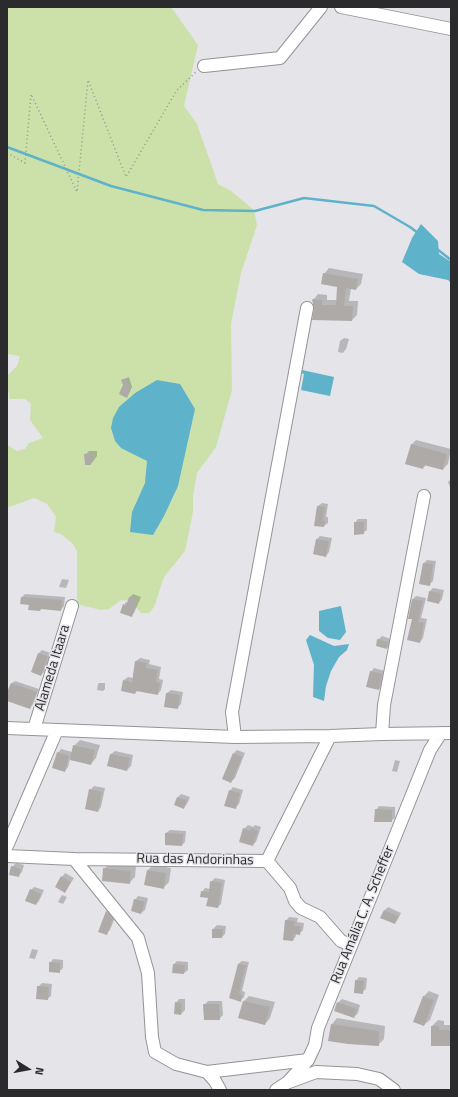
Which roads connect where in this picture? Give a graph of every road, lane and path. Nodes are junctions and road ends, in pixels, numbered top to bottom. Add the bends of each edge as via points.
1 (321, 7) edge
2 (341, 7) edge
3 (451, 29) edge
4 (204, 66) joint
5 (7, 153) edge
6 (307, 308) dead end
7 (424, 496) dead end
8 (72, 606) dead end
9 (7, 728) edge
10 (34, 729) junction
11 (57, 730) junction
12 (446, 733) edge
13 (382, 734) junction
14 (330, 736) junction
15 (235, 737) junction
16 (7, 846) edge
17 (7, 856) edge
18 (74, 859) junction
19 (267, 861) junction
20 (351, 945) junction
21 (308, 1060) junction
22 (207, 1072) junction
23 (288, 1082) junction
24 (220, 1090) edge
25 (276, 1090) edge
26 (394, 1090) edge

1 - 4 street via 280,58
2 - 3 street
4 - 5 path via 177,90 126,177 88,80 77,192 31,94 25,163
6 - 15 street via 232,712
7 - 13 street via 384,705
8 - 10 street, Alameda Itaara
9 - 10 street
10 - 11 street
11 - 15 street
11 - 16 street
12 - 13 street
12 - 20 street, Rua Amália C. A. Scheffer via 430,750
13 - 14 street
14 - 15 street
14 - 19 street, Rua das Andorinhas
17 - 18 street, Rua das Andorinhas
18 - 19 street, Rua das Andorinhas
18 - 22 street via 138,938 148,973 155,1052 176,1064
19 - 20 street via 290,888 300,908 320,917 341,941
20 - 21 street, Rua Amália C. A. Scheffer
21 - 22 street
21 - 23 street, Rua Amália C. A. Scheffer
22 - 24 street
23 - 25 street, Rua Amália C. A. Scheffer
23 - 26 street via 316,1072 357,1074 379,1079

